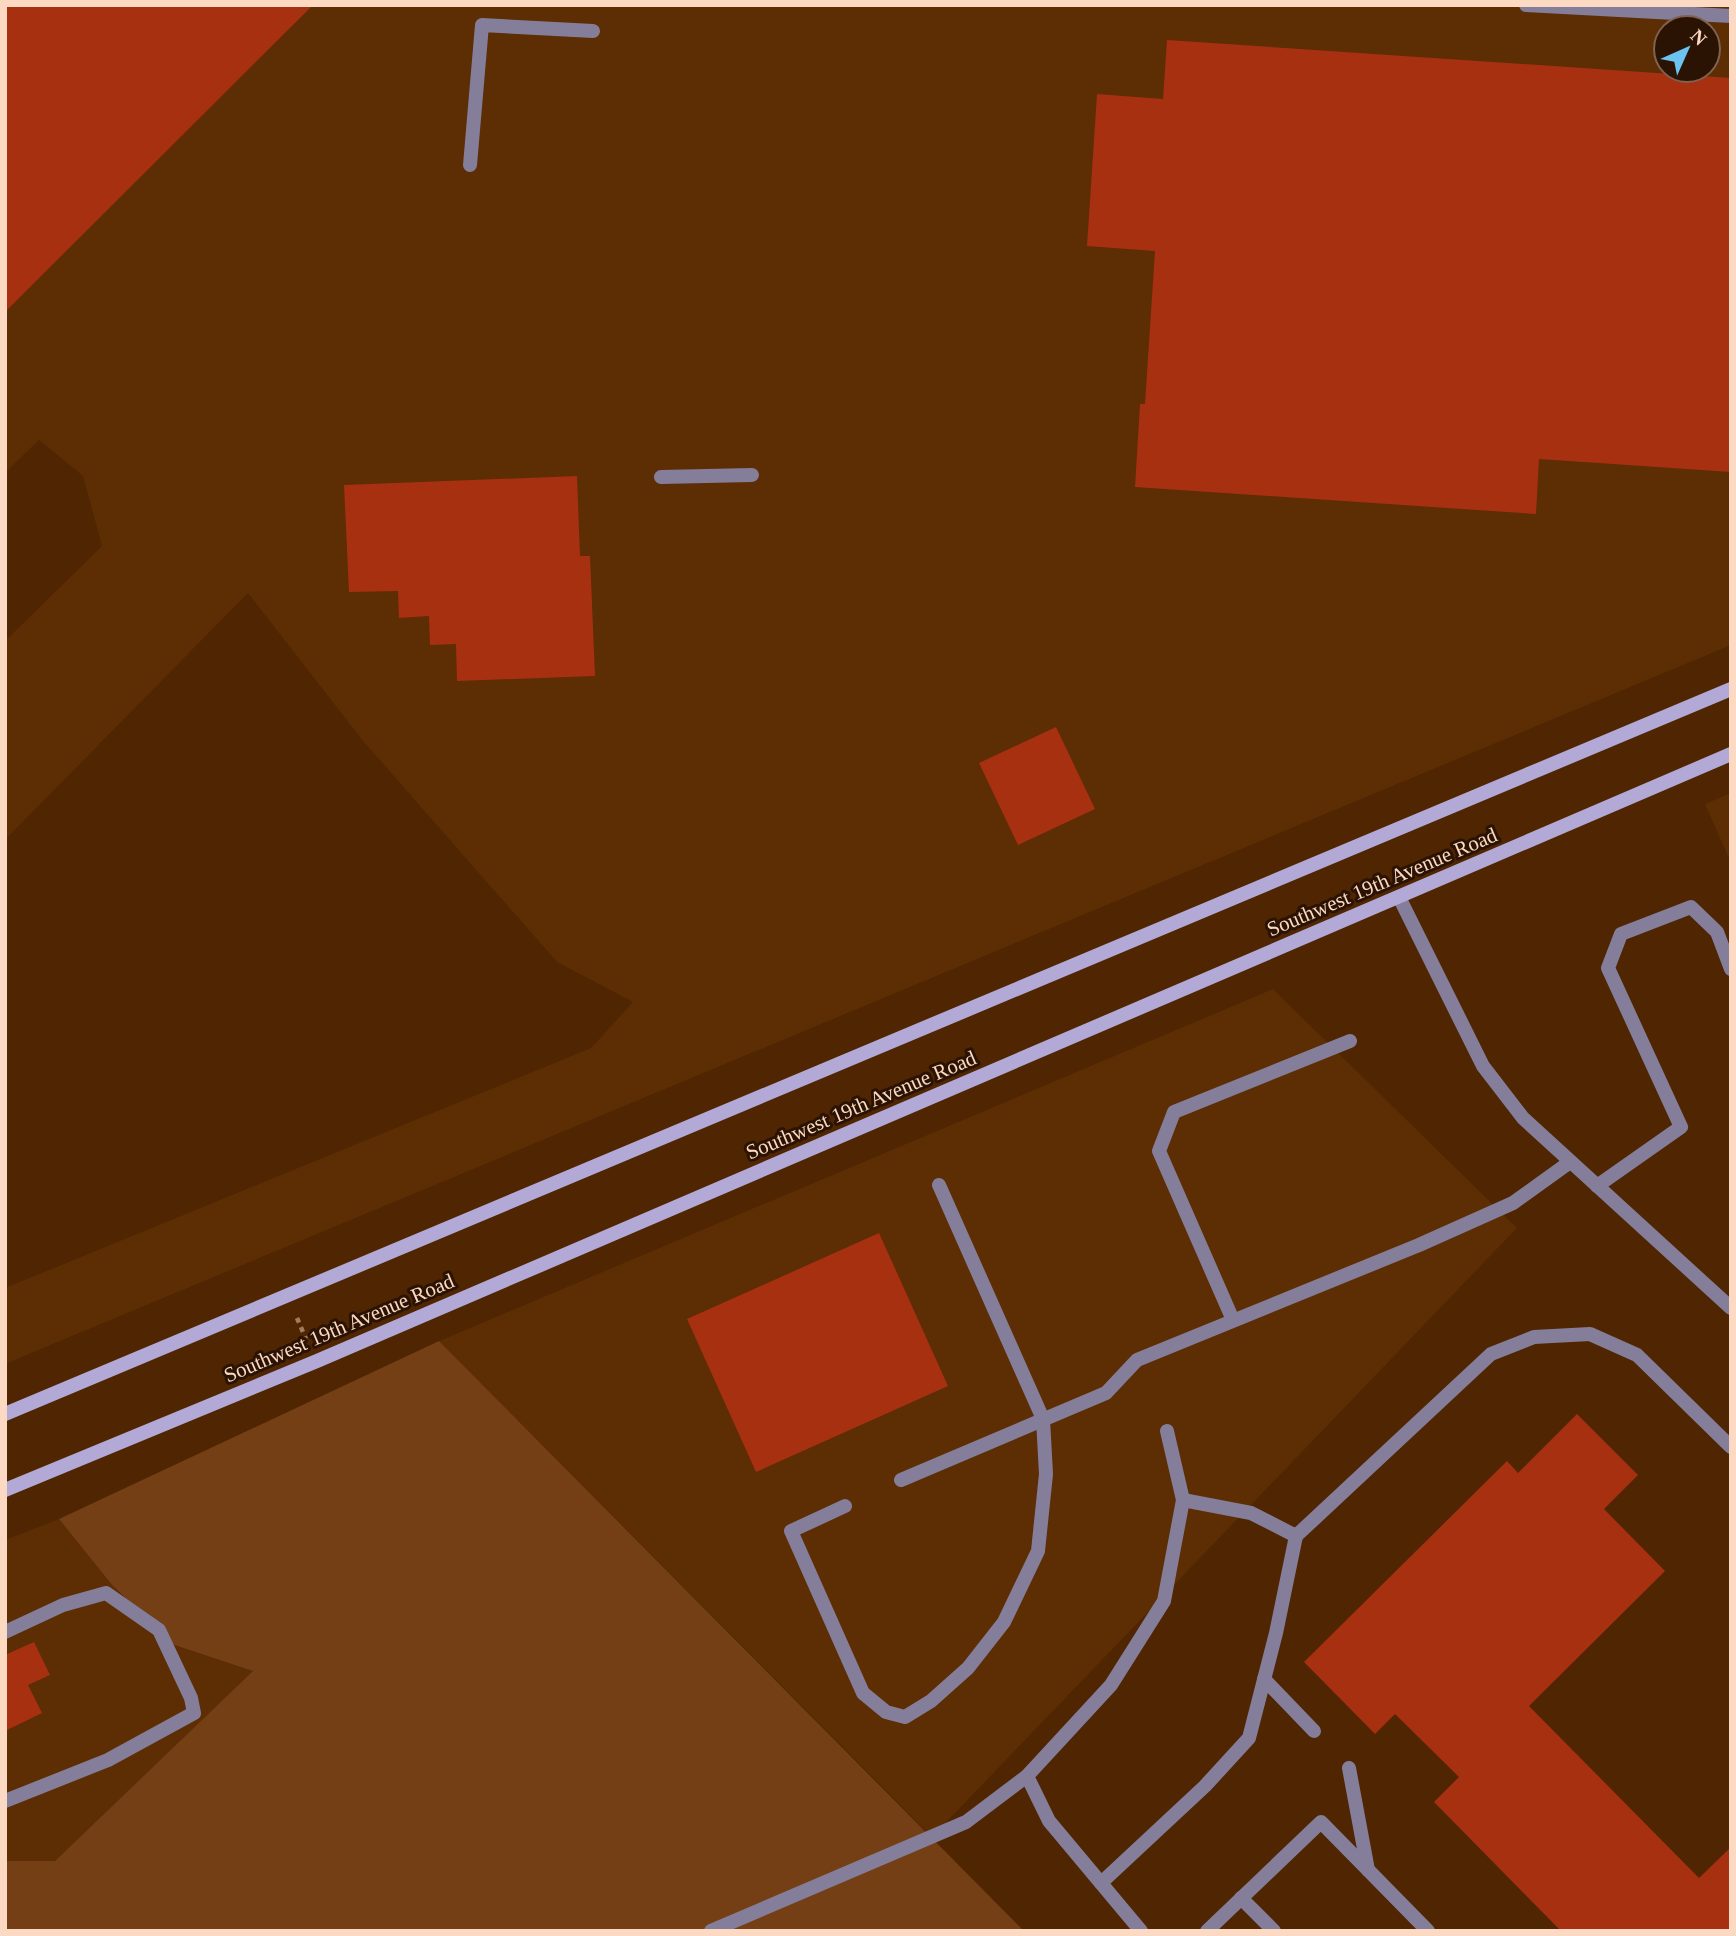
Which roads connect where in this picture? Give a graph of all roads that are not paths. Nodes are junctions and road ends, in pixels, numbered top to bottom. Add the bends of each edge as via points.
1 (1526, 5) edge
2 (1731, 16) edge
3 (593, 31) dead end
4 (471, 165) dead end
5 (752, 475) dead end
6 (661, 477) dead end
7 (1731, 689) edge
8 (1731, 754) edge
9 (1399, 897) junction
10 (1731, 969) edge
11 (1350, 1041) dead end
12 (1570, 1162) junction
13 (939, 1185) dead end
14 (1597, 1186) junction
15 (1731, 1308) edge
16 (1233, 1320) junction
17 (5, 1414) edge
18 (1043, 1419) junction
19 (1167, 1431) dead end
20 (1731, 1447) edge
21 (901, 1480) dead end
22 (5, 1490) edge
23 (1184, 1500) junction
24 (845, 1506) dead end
25 (1296, 1536) junction
26 (5, 1632) edge
27 (1264, 1679) junction
28 (1314, 1731) dead end
29 (1349, 1768) dead end
30 (1027, 1776) junction
31 (5, 1801) edge
32 (1368, 1870) junction
33 (1101, 1883) junction
34 (1241, 1898) junction
35 (710, 1931) edge
36 (1141, 1931) edge
37 (1206, 1931) edge
38 (1274, 1931) edge
39 (1428, 1931) edge

1 - 2 lane
3 - 4 lane via 482,25
5 - 6 lane
7 - 17 main road, Southwest 19th Avenue Road
8 - 9 main road, Southwest 19th Avenue Road
9 - 12 lane via 1483,1066 1523,1118
9 - 22 main road, Southwest 19th Avenue Road
10 - 14 lane via 1717,932 1691,907 1621,934 1608,968 1681,1126
11 - 16 lane via 1174,1112 1160,1151
12 - 14 lane
12 - 16 lane via 1513,1203
13 - 18 lane
14 - 15 lane
16 - 18 lane via 1137,1360 1106,1393
18 - 21 lane
18 - 24 lane via 1046,1474 1038,1551 1004,1622 968,1668 905,1717 886,1712 863,1693 791,1531
19 - 23 lane
20 - 25 lane via 1637,1355 1590,1334 1534,1337 1491,1354
23 - 25 lane via 1251,1513
23 - 30 lane via 1164,1601 1111,1685
25 - 27 lane
26 - 31 lane via 63,1605 106,1593 159,1630 194,1713 108,1760
27 - 28 lane
27 - 33 lane via 1248,1738 1205,1786
29 - 32 lane
30 - 33 lane via 1049,1821
30 - 35 lane via 965,1822
32 - 34 lane via 1321,1822
32 - 39 lane
33 - 36 lane
34 - 37 lane
34 - 38 lane

